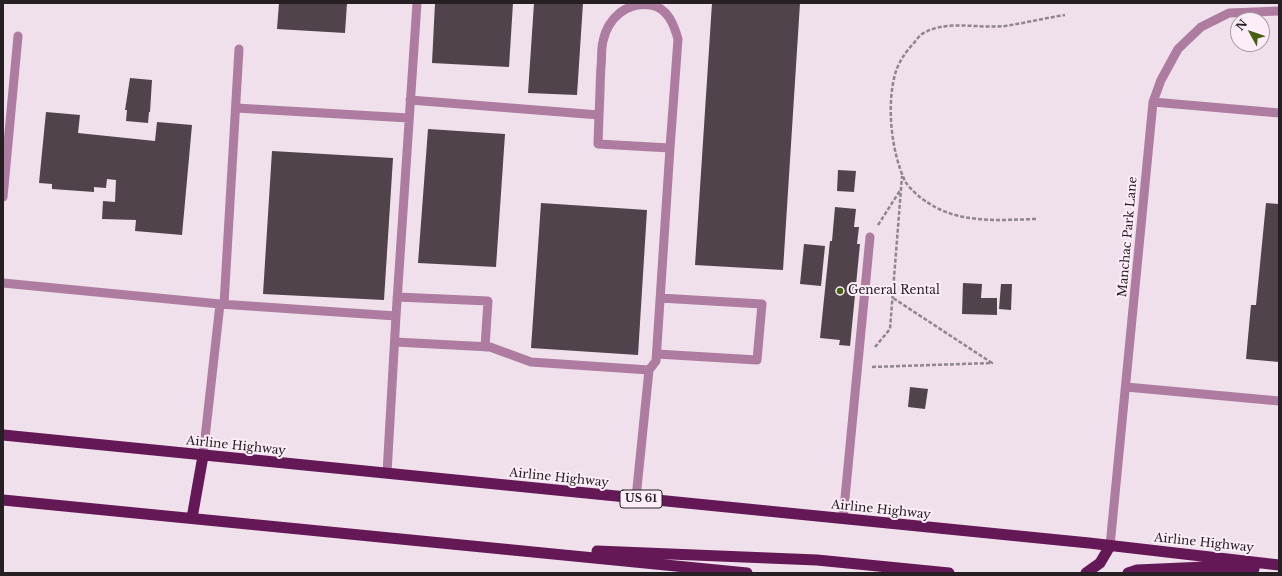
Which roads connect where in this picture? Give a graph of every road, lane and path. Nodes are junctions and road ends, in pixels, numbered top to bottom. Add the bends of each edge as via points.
1 (416, 3) edge
2 (1279, 11) edge
3 (1065, 15) dead end
4 (18, 36) dead end
5 (240, 49) dead end
6 (410, 100) junction
7 (1153, 102) junction
8 (236, 108) junction
9 (1279, 113) edge
10 (599, 115) junction
11 (409, 118) junction
12 (670, 148) junction
13 (903, 174) junction
14 (902, 188) junction
15 (3, 197) edge
16 (1036, 220) dead end
17 (870, 237) joint
18 (3, 283) edge
19 (397, 297) junction
20 (660, 298) junction
21 (893, 298) junction
22 (222, 304) junction
23 (396, 316) junction
24 (395, 342) junction
25 (485, 347) junction
26 (657, 354) junction
27 (858, 367) junction
28 (649, 370) junction
29 (1126, 387) junction
30 (1279, 401) edge
31 (3, 435) edge
32 (203, 456) junction
33 (387, 473) junction
34 (636, 498) junction
35 (3, 500) edge
36 (192, 518) junction
37 (843, 519) junction
38 (1110, 546) junction
39 (503, 548) junction
40 (1279, 565) edge
41 (1279, 569) edge
42 (747, 573) edge
43 (949, 573) edge
44 (1086, 573) edge
45 (1128, 573) edge

1 - 6 lane
2 - 7 lane, Manchac Park Lane via 1229,12 1201,27 1178,49 1161,80
3 - 13 path via 1004,26 933,28 920,35 906,52 896,71 891,95 895,152
4 - 15 lane
5 - 8 lane
6 - 10 lane
6 - 11 lane
7 - 9 lane
7 - 29 lane, Manchac Park Lane
8 - 11 lane
8 - 22 lane
10 - 12 lane via 598,144
10 - 12 lane via 602,42 608,26 624,9 633,5 656,6 668,15 678,39
11 - 19 lane
12 - 20 lane
13 - 14 path
13 - 16 path via 906,182 925,201 938,209 984,220
14 - 17 path
14 - 21 path
17 - 27 lane
18 - 22 lane
19 - 23 lane
19 - 25 lane via 488,301
20 - 26 lane
20 - 26 lane via 762,304 756,360
21 - 27 path via 890,330
21 - 27 path via 992,363
22 - 23 lane
22 - 32 lane
23 - 24 lane
24 - 25 lane
24 - 33 lane
25 - 28 lane via 531,362
26 - 28 lane via 656,361
27 - 37 lane
28 - 34 lane
29 - 30 lane
29 - 38 lane, Manchac Park Lane
31 - 32 highway, Airline Highway / US 61
32 - 33 highway, Airline Highway / US 61
32 - 36 highway
33 - 34 highway, Airline Highway / US 61
34 - 37 highway, Airline Highway / US 61
35 - 36 highway
36 - 39 highway
37 - 38 highway, Airline Highway / US 61
38 - 40 highway, Airline Highway / US 61
38 - 44 highway via 1100,563
39 - 42 highway
39 - 43 highway via 817,560
41 - 45 highway via 1205,567 1137,570

